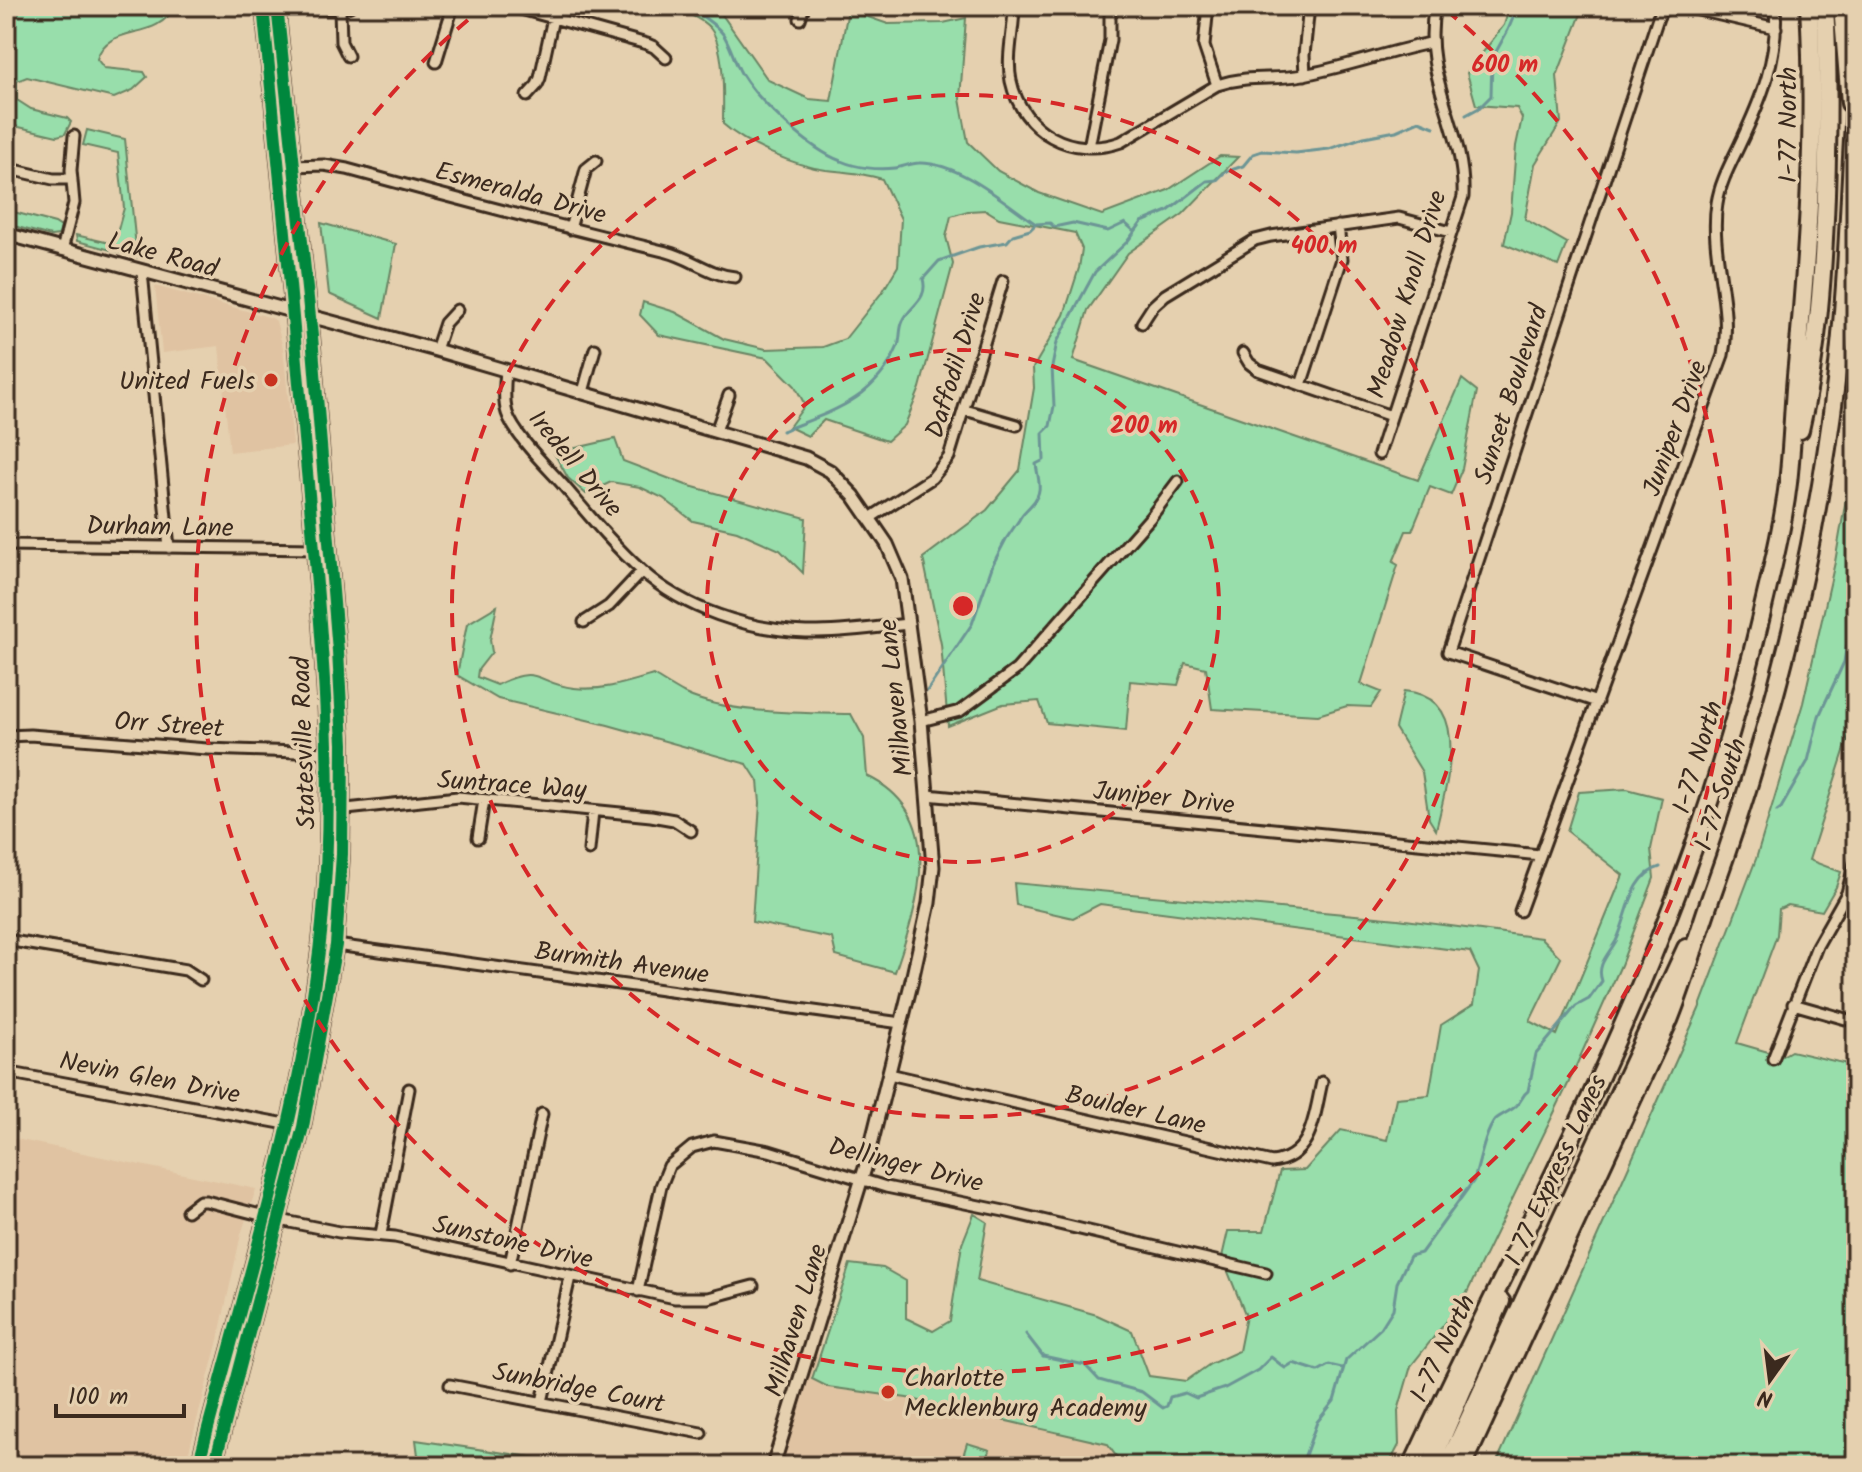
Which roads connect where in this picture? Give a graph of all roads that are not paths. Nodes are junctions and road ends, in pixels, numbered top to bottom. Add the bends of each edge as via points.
1 (263, 6) edge
2 (453, 6) edge
3 (510, 6) edge
4 (804, 6) edge
5 (1014, 6) edge
6 (1110, 6) edge
7 (1208, 6) edge
8 (1309, 6) edge
9 (1435, 6) edge
10 (1671, 6) edge
11 (1681, 6) edge
12 (1775, 6) edge
13 (1809, 6) edge
14 (1825, 6) edge
15 (1842, 6) edge
16 (278, 7) edge
17 (345, 7) edge
18 (553, 18) junction
19 (800, 19) dead end
20 (1776, 28) junction
21 (1430, 43) junction
22 (348, 56) dead end
23 (666, 58) dead end
24 (436, 62) dead end
25 (1305, 75) junction
26 (1217, 85) junction
27 (1856, 92) edge
28 (527, 96) dead end
29 (74, 136) dead end
30 (1853, 140) junction
31 (1089, 147) junction
32 (596, 161) dead end
33 (292, 166) junction
34 (6, 168) edge
35 (72, 179) junction
36 (1338, 226) junction
37 (570, 229) junction
38 (1451, 232) junction
39 (6, 234) edge
40 (62, 250) junction
41 (142, 272) junction
42 (735, 277) dead end
43 (1003, 281) dead end
44 (457, 310) dead end
45 (292, 311) junction
46 (309, 315) junction
47 (1142, 323) dead end
48 (595, 349) dead end
49 (436, 350) junction
50 (1243, 353) dead end
51 (506, 370) junction
52 (1301, 385) junction
53 (583, 392) junction
54 (729, 395) dead end
55 (965, 410) junction
56 (1391, 416) junction
57 (1017, 425) dead end
58 (716, 431) junction
59 (1379, 454) dead end
60 (1178, 481) dead end
61 (1787, 485) junction
62 (870, 518) junction
63 (6, 545) edge
64 (169, 548) junction
65 (314, 549) junction
66 (642, 571) junction
67 (584, 622) dead end
68 (909, 624) junction
69 (1597, 702) junction
70 (921, 721) junction
71 (6, 736) edge
72 (329, 753) junction
73 (927, 795) junction
74 (484, 800) junction
75 (343, 810) junction
76 (328, 811) junction
77 (593, 811) junction
78 (691, 831) dead end
79 (478, 838) dead end
80 (589, 850) dead end
81 (1540, 855) junction
82 (1856, 859) edge
83 (1847, 893) junction
84 (1711, 896) junction
85 (1856, 900) edge
86 (1520, 911) dead end
87 (6, 940) edge
88 (336, 945) junction
89 (201, 980) dead end
90 (1793, 1004) junction
91 (1856, 1022) edge
92 (901, 1023) junction
93 (1773, 1059) dead end
94 (6, 1072) edge
95 (889, 1074) junction
96 (1322, 1082) dead end
97 (409, 1089) dead end
98 (542, 1114) dead end
99 (286, 1124) junction
100 (861, 1180) junction
101 (187, 1211) dead end
102 (264, 1216) junction
103 (280, 1220) junction
104 (1533, 1222) junction
105 (381, 1234) junction
106 (510, 1264) junction
107 (1266, 1273) dead end
108 (570, 1277) junction
109 (753, 1286) dead end
110 (638, 1291) junction
111 (450, 1385) dead end
112 (542, 1402) junction
113 (701, 1433) dead end
114 (198, 1466) edge
115 (214, 1466) edge
116 (773, 1466) edge
117 (1412, 1466) edge
118 (1430, 1466) edge
119 (1447, 1466) edge
120 (1463, 1466) edge

1 - 45 main road, Statesville Road
2 - 24 street
3 - 18 street
4 - 19 street
5 - 31 street via 1011,81 1022,111 1051,138
6 - 31 street via 1110,40
7 - 26 street via 1204,46
8 - 25 street
9 - 21 street, Meadow Knoll Drive
10 - 69 street, Sunset Boulevard via 1658,18 1448,652
11 - 20 street
12 - 20 street, Juniper Drive
13 - 61 highway, I-77 North via 1810,207
14 - 61 highway via 1828,134 1818,321 1811,381
15 - 30 highway
16 - 17 street
16 - 33 main road, Statesville Road
17 - 22 street via 341,42
18 - 23 street via 647,44
18 - 28 street via 540,78
20 - 69 street, Juniper Drive via 1766,85 1717,203 1715,231 1726,323 1723,355
21 - 25 street
21 - 38 street, Meadow Knoll Drive via 1462,165 1463,197
25 - 26 street via 1251,77
26 - 31 street via 1121,142
27 - 30 highway, I-77 South
29 - 35 street
30 - 84 highway, I-77 South via 1844,314 1816,516 1770,717
32 - 37 street via 586,169
33 - 37 street, Esmeralda Drive via 347,169
33 - 46 main road, Statesville Road
34 - 35 street
35 - 40 street via 74,203
36 - 38 street via 1399,218
36 - 47 street via 1255,240 1165,295
36 - 52 street via 1342,259
37 - 42 street, Esmeralda Drive via 676,254 718,276
38 - 56 street, Meadow Knoll Drive
39 - 40 street, Lake Road
40 - 41 street, Lake Road
41 - 45 street, Lake Road
41 - 64 street
43 - 55 street, Daffodil Drive
44 - 49 street via 445,323
45 - 46 street, Lake Road
45 - 65 main road, Statesville Road
46 - 49 street, Milhaven Lane
46 - 75 main road, Statesville Road via 337,636
48 - 53 street
49 - 51 street, Milhaven Lane
50 - 52 street via 1258,370
51 - 53 street, Milhaven Lane
51 - 66 street, Iredell Drive via 510,420
52 - 56 street
53 - 58 street, Milhaven Lane
54 - 58 street
55 - 57 street
55 - 62 street, Daffodil Drive via 954,446 938,473
56 - 59 street, Meadow Knoll Drive
58 - 62 street, Milhaven Lane via 820,465 835,475
60 - 70 street via 1017,669 960,711
61 - 104 highway, I-77 North via 1750,663 1695,844 1632,1004
62 - 68 street, Milhaven Lane via 899,570
63 - 64 street, Durham Lane
64 - 65 street, Durham Lane
65 - 72 main road, Statesville Road
66 - 67 street via 609,606
66 - 68 street, Iredell Drive via 703,608 757,626 806,632
68 - 70 street, Milhaven Lane
69 - 81 street, Juniper Drive
70 - 73 street, Milhaven Lane
71 - 72 street, Orr Street
72 - 76 main road, Statesville Road
73 - 81 street, Juniper Drive
73 - 92 street, Milhaven Lane via 933,878
74 - 75 street, Suntrace Way via 448,797
74 - 77 street, Suntrace Way
74 - 79 street
75 - 76 street, Suntrace Way
75 - 88 main road, Statesville Road
76 - 99 main road, Statesville Road via 318,959
77 - 78 street, Suntrace Way via 674,820
77 - 80 street
81 - 86 street, Juniper Drive
82 - 83 street
83 - 85 street
83 - 90 street
84 - 119 highway, I 77 Express Lanes
84 - 120 highway, I-77 South via 1669,1020
87 - 89 street via 186,970
88 - 92 street, Burmith Avenue
88 - 103 main road, Statesville Road
90 - 91 street
90 - 93 street
92 - 95 street, Milhaven Lane
94 - 99 street, Nevin Glen Drive
95 - 96 street, Boulder Lane via 1272,1162 1296,1154 1306,1142
95 - 100 street, Milhaven Lane
97 - 105 street
98 - 106 street
99 - 102 main road, Statesville Road
100 - 107 street, Dellinger Drive
100 - 110 street, Dellinger Drive via 731,1142 692,1147 664,1175
100 - 116 street, Milhaven Lane
101 - 102 street, Sunstone Drive via 206,1201
102 - 103 street, Sunstone Drive
102 - 114 main road, Statesville Road
103 - 105 street, Sunstone Drive
103 - 115 main road, Statesville Road
104 - 117 highway, I-77 North
104 - 118 highway, I 77 Express Lanes
105 - 106 street, Sunstone Drive
106 - 108 street, Sunstone Drive
108 - 110 street, Sunstone Drive
108 - 112 street
109 - 110 street, Sunstone Drive via 693,1299
111 - 112 street, Sunbridge Court
112 - 113 street, Sunbridge Court

